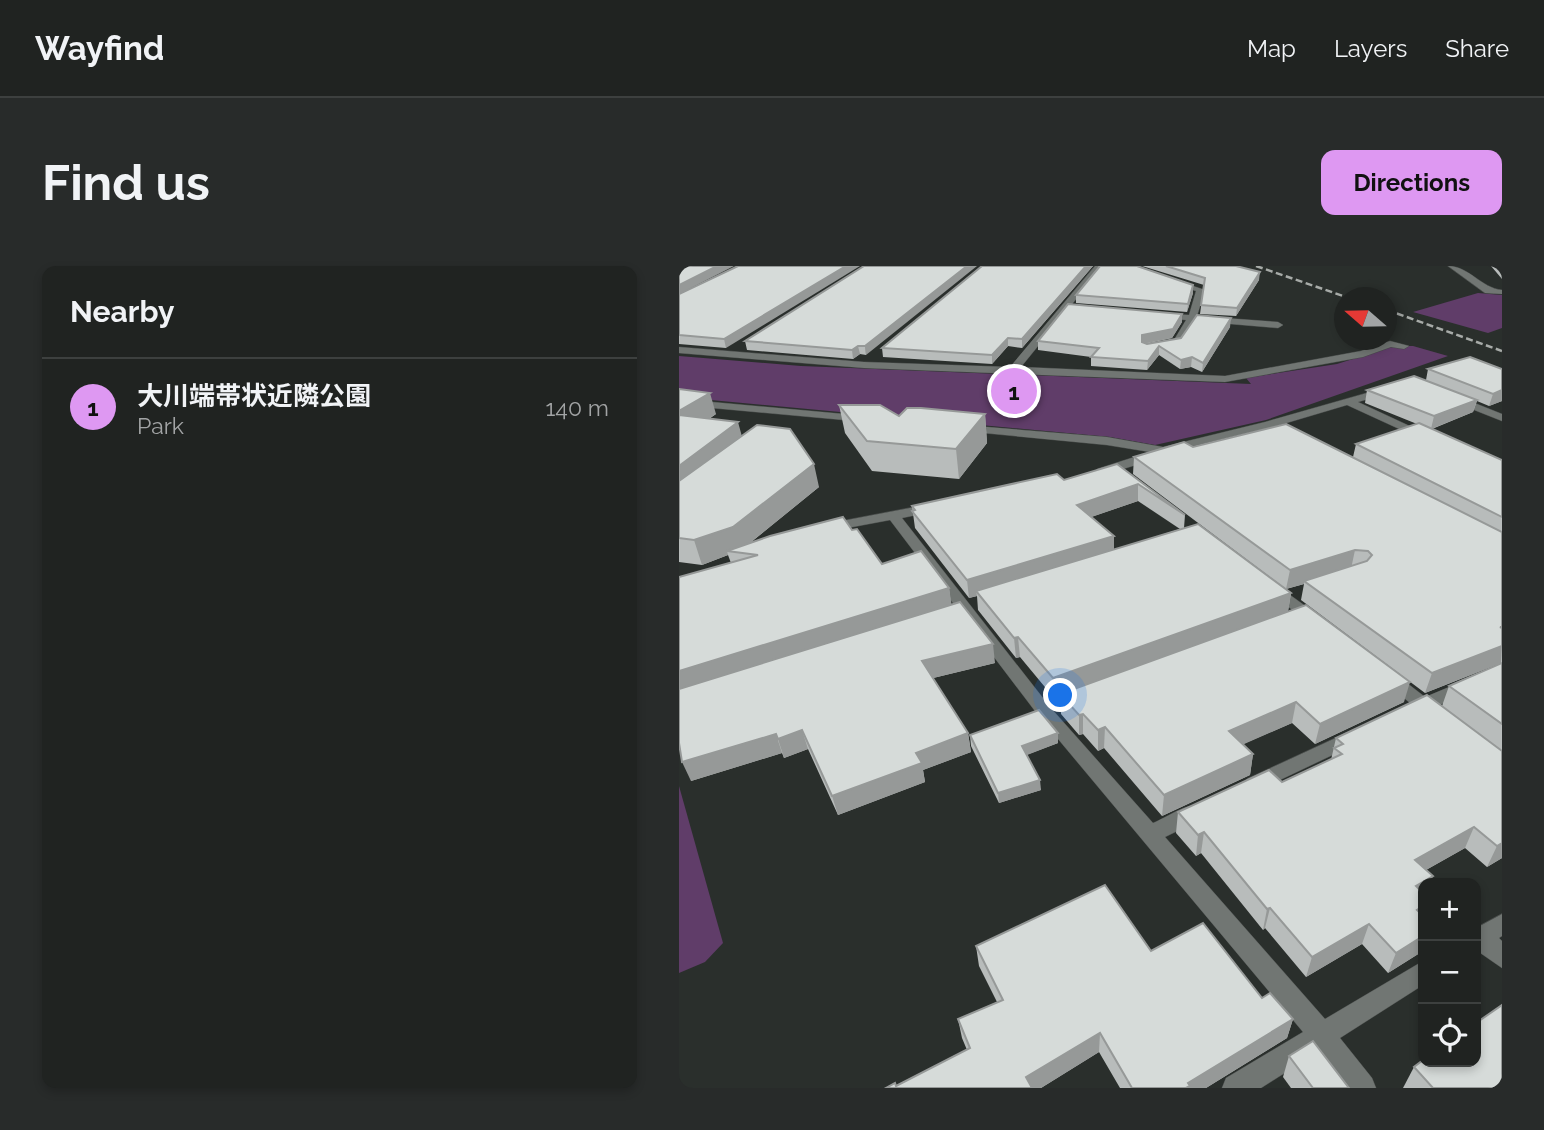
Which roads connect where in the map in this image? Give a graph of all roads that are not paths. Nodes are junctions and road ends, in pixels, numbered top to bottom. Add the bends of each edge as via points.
1 (1099, 266) edge
2 (1452, 266) edge
3 (1163, 278) edge
4 (1502, 292) edge
5 (1065, 307) junction
6 (1077, 308) edge
7 (1154, 315) edge
8 (1192, 318) junction
9 (1278, 325) dead end
10 (1404, 346) dead end
11 (741, 347) dead end
12 (1147, 348) edge
13 (679, 350) edge
14 (729, 354) junction
15 (874, 356) dead end
16 (864, 365) junction
17 (1013, 370) junction
18 (1399, 386) edge
19 (1437, 392) edge
20 (679, 402) edge
21 (1349, 402) junction
22 (1502, 418) edge
23 (875, 420) edge
24 (943, 426) edge
25 (1431, 440) edge
26 (1163, 451) junction
27 (1087, 475) edge
28 (956, 503) edge
29 (893, 515) junction
30 (811, 533) edge
31 (1253, 573) edge
32 (1309, 589) edge
33 (1285, 597) junction
34 (1307, 614) junction
35 (1282, 623) edge
36 (1328, 631) edge
37 (1370, 663) edge
38 (1502, 671) edge
39 (1422, 704) junction
40 (1398, 716) edge
41 (1452, 727) edge
42 (1373, 728) edge
43 (1237, 793) edge
44 (1212, 804) edge
45 (1150, 834) junction
46 (1502, 924) edge
47 (1481, 936) edge
48 (1481, 940) edge
49 (1502, 957) edge
50 (1418, 975) edge
51 (1321, 1034) junction
52 (1236, 1088) edge
53 (1362, 1088) edge

1 - 5 street
2 - 4 street via 1488,291
3 - 8 street via 1201,290
5 - 6 street
5 - 17 street
7 - 8 street
8 - 9 street
8 - 12 street via 1177,342
10 - 17 street via 1390,344 1363,354 1225,379
11 - 14 street
13 - 14 street
14 - 16 street
15 - 16 street
16 - 17 street
18 - 21 street
19 - 22 street
20 - 23 street via 789,418
21 - 25 street
21 - 26 street via 1275,428
24 - 26 street via 1107,441
26 - 27 street via 1119,473
28 - 29 street
29 - 30 street
29 - 45 street
31 - 33 street
32 - 33 street
33 - 34 street
34 - 35 street
34 - 36 street
37 - 39 street
38 - 39 street
39 - 40 street
39 - 41 street
42 - 43 street
44 - 45 street
45 - 51 street
46 - 47 street
48 - 49 street
50 - 51 street
51 - 52 street
51 - 53 street

